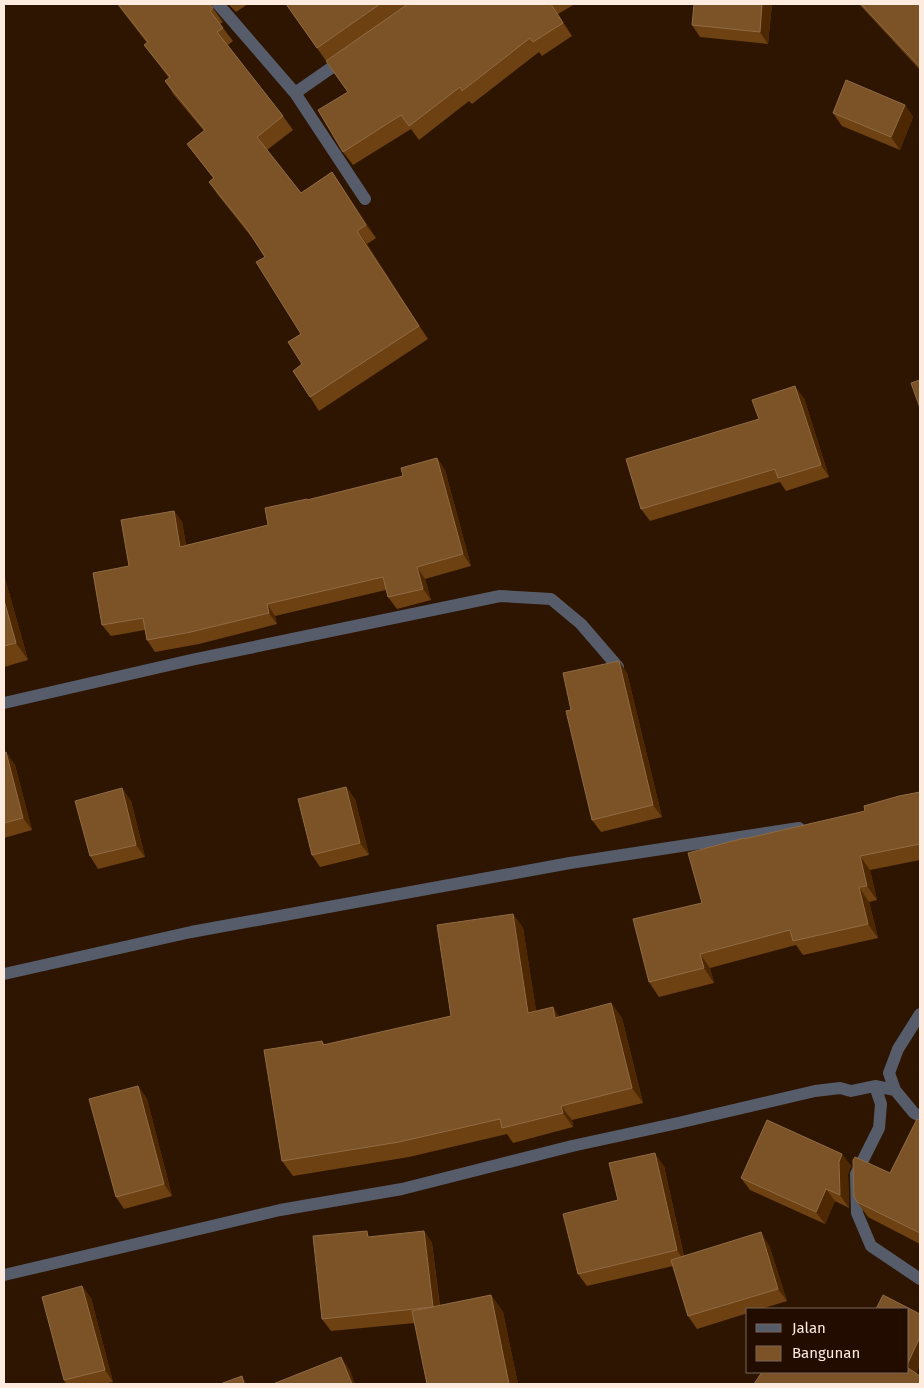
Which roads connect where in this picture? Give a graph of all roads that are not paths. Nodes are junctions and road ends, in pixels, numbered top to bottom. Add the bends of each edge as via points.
1 (218, 4) edge
2 (351, 54) edge
3 (295, 93) junction
4 (364, 199) dead end
5 (618, 666) edge
6 (4, 703) edge
7 (812, 826) edge
8 (4, 974) edge
9 (920, 1014) edge
10 (874, 1086) junction
11 (895, 1090) junction
12 (920, 1116) edge
13 (4, 1276) edge
14 (920, 1279) edge

1 - 3 street
2 - 3 street
3 - 4 street
5 - 6 street via 581,624 551,599 500,596 191,660
7 - 8 street via 561,864 191,932
9 - 11 street via 898,1049 889,1073
10 - 11 street
10 - 13 street via 851,1091 840,1088 816,1091 572,1146 402,1190 280,1210
10 - 14 street via 881,1104 879,1128 856,1174 856,1213 871,1246
11 - 12 street

